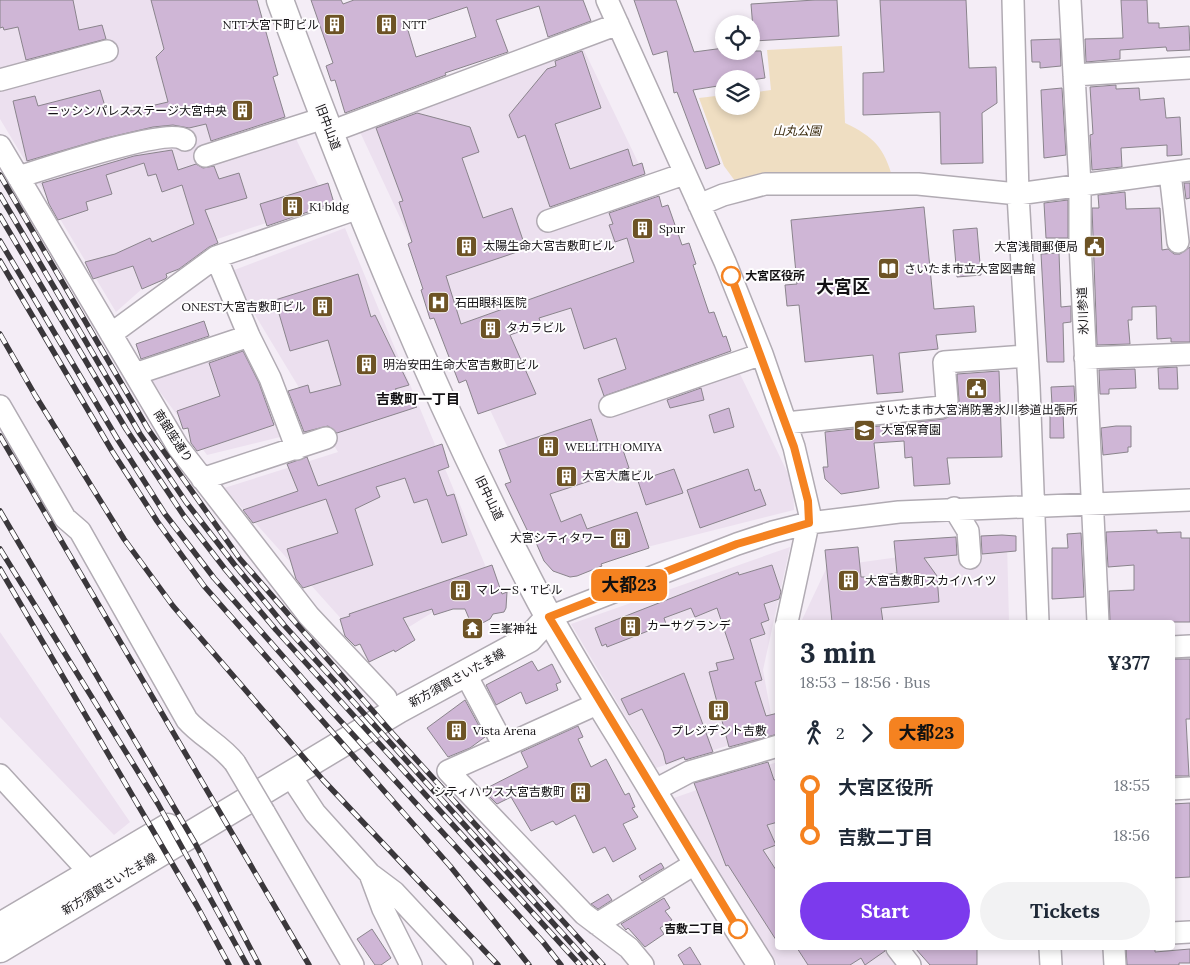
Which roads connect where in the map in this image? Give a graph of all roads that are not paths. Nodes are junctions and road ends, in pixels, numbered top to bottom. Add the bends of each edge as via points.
1 (280, 0) edge
2 (607, 0) edge
3 (1013, 0) edge
4 (1070, 0) edge
5 (618, 24) junction
6 (107, 51) dead end
7 (1190, 68) edge
8 (1074, 74) junction
9 (0, 80) edge
10 (327, 125) junction
11 (185, 140) dead end
12 (0, 146) edge
13 (205, 156) dead end
14 (1180, 171) edge
15 (684, 174) junction
16 (18, 177) junction
17 (1080, 185) junction
18 (1018, 194) junction
19 (699, 205) junction
20 (360, 208) junction
21 (548, 221) dead end
22 (1178, 242) dead end
23 (216, 257) junction
24 (111, 334) junction
25 (249, 336) junction
26 (762, 354) junction
27 (1190, 354) edge
28 (1027, 356) junction
29 (1085, 358) junction
30 (135, 374) junction
31 (0, 406) edge
32 (610, 406) dead end
33 (786, 423) junction
34 (326, 438) dead end
35 (297, 449) junction
36 (202, 480) junction
37 (1033, 497) junction
38 (1190, 500) edge
39 (1091, 504) junction
40 (954, 508) junction
41 (809, 523) junction
42 (970, 558) dead end
43 (549, 617) junction
44 (787, 620) edge
45 (1038, 620) edge
46 (1098, 620) edge
47 (1190, 646) edge
48 (1175, 647) edge
49 (465, 673) junction
50 (386, 698) junction
51 (599, 703) junction
52 (504, 746) junction
53 (775, 747) edge
54 (0, 775) edge
55 (290, 775) junction
56 (1190, 788) edge
57 (1175, 789) edge
58 (653, 791) junction
59 (696, 863) junction
60 (90, 873) junction
61 (370, 874) junction
62 (597, 924) junction
63 (0, 926) edge
64 (1190, 932) edge
65 (1175, 933) edge
66 (0, 949) edge
67 (899, 950) edge
68 (1050, 950) edge
69 (1114, 950) edge
70 (353, 965) edge
71 (411, 965) edge
72 (462, 965) edge
73 (643, 965) edge
74 (761, 965) edge
75 (910, 965) edge
76 (1051, 965) edge
77 (1115, 965) edge

1 - 10 main road, 旧中山道
2 - 5 street
3 - 18 street
4 - 8 street, 氷川参道
5 - 10 street
5 - 15 street
6 - 9 street
7 - 8 street
8 - 17 street, 氷川参道
10 - 13 street
10 - 20 main road, 旧中山道
11 - 16 street via 180,136 162,137 102,151
12 - 16 street, 南銀座通り
14 - 17 street
14 - 22 street
15 - 19 street
15 - 21 street
16 - 24 street, 南銀座通り
17 - 18 street
17 - 29 street, 氷川参道
18 - 19 street via 918,184 765,184
18 - 28 street
19 - 26 street
20 - 23 street
20 - 43 main road, 旧中山道 via 469,456
23 - 24 street
23 - 25 street
24 - 30 street, 南銀座通り
25 - 30 street
25 - 35 street via 270,378
26 - 32 street
26 - 33 street
27 - 29 street
28 - 33 street via 944,362 947,401 942,407
28 - 37 street
29 - 39 street, 氷川参道
30 - 36 street, 南銀座通り via 178,447
31 - 70 street, bridge via 64,518 80,531 187,720 235,762
33 - 41 street via 808,501
34 - 35 street
35 - 36 street
36 - 50 street, 南銀座通り via 309,616
37 - 39 street
37 - 40 street
37 - 45 street
38 - 39 street
39 - 46 street, 氷川参道
40 - 41 street
40 - 42 street via 968,531
41 - 43 street via 737,544
41 - 44 street
43 - 49 main road, 新方須賀さいたま線 via 530,639
43 - 50 main road, 新方須賀さいたま線 via 511,629
43 - 51 main road, 旧中山道
47 - 48 street
49 - 52 street
49 - 55 main road, 新方須賀さいたま線
50 - 60 main road, 新方須賀さいたま線
51 - 52 street
51 - 58 main road, 旧中山道
52 - 62 street via 448,771
53 - 58 street via 689,772
54 - 60 street
55 - 61 street via 315,813
55 - 66 main road, 新方須賀さいたま線
56 - 57 street
58 - 59 main road, 旧中山道
59 - 62 street
59 - 74 main road, 旧中山道
60 - 63 main road, 新方須賀さいたま線
61 - 71 street via 383,909
61 - 72 street via 394,892
62 - 73 street via 630,948
64 - 65 street
67 - 75 street
68 - 76 street
69 - 77 street

